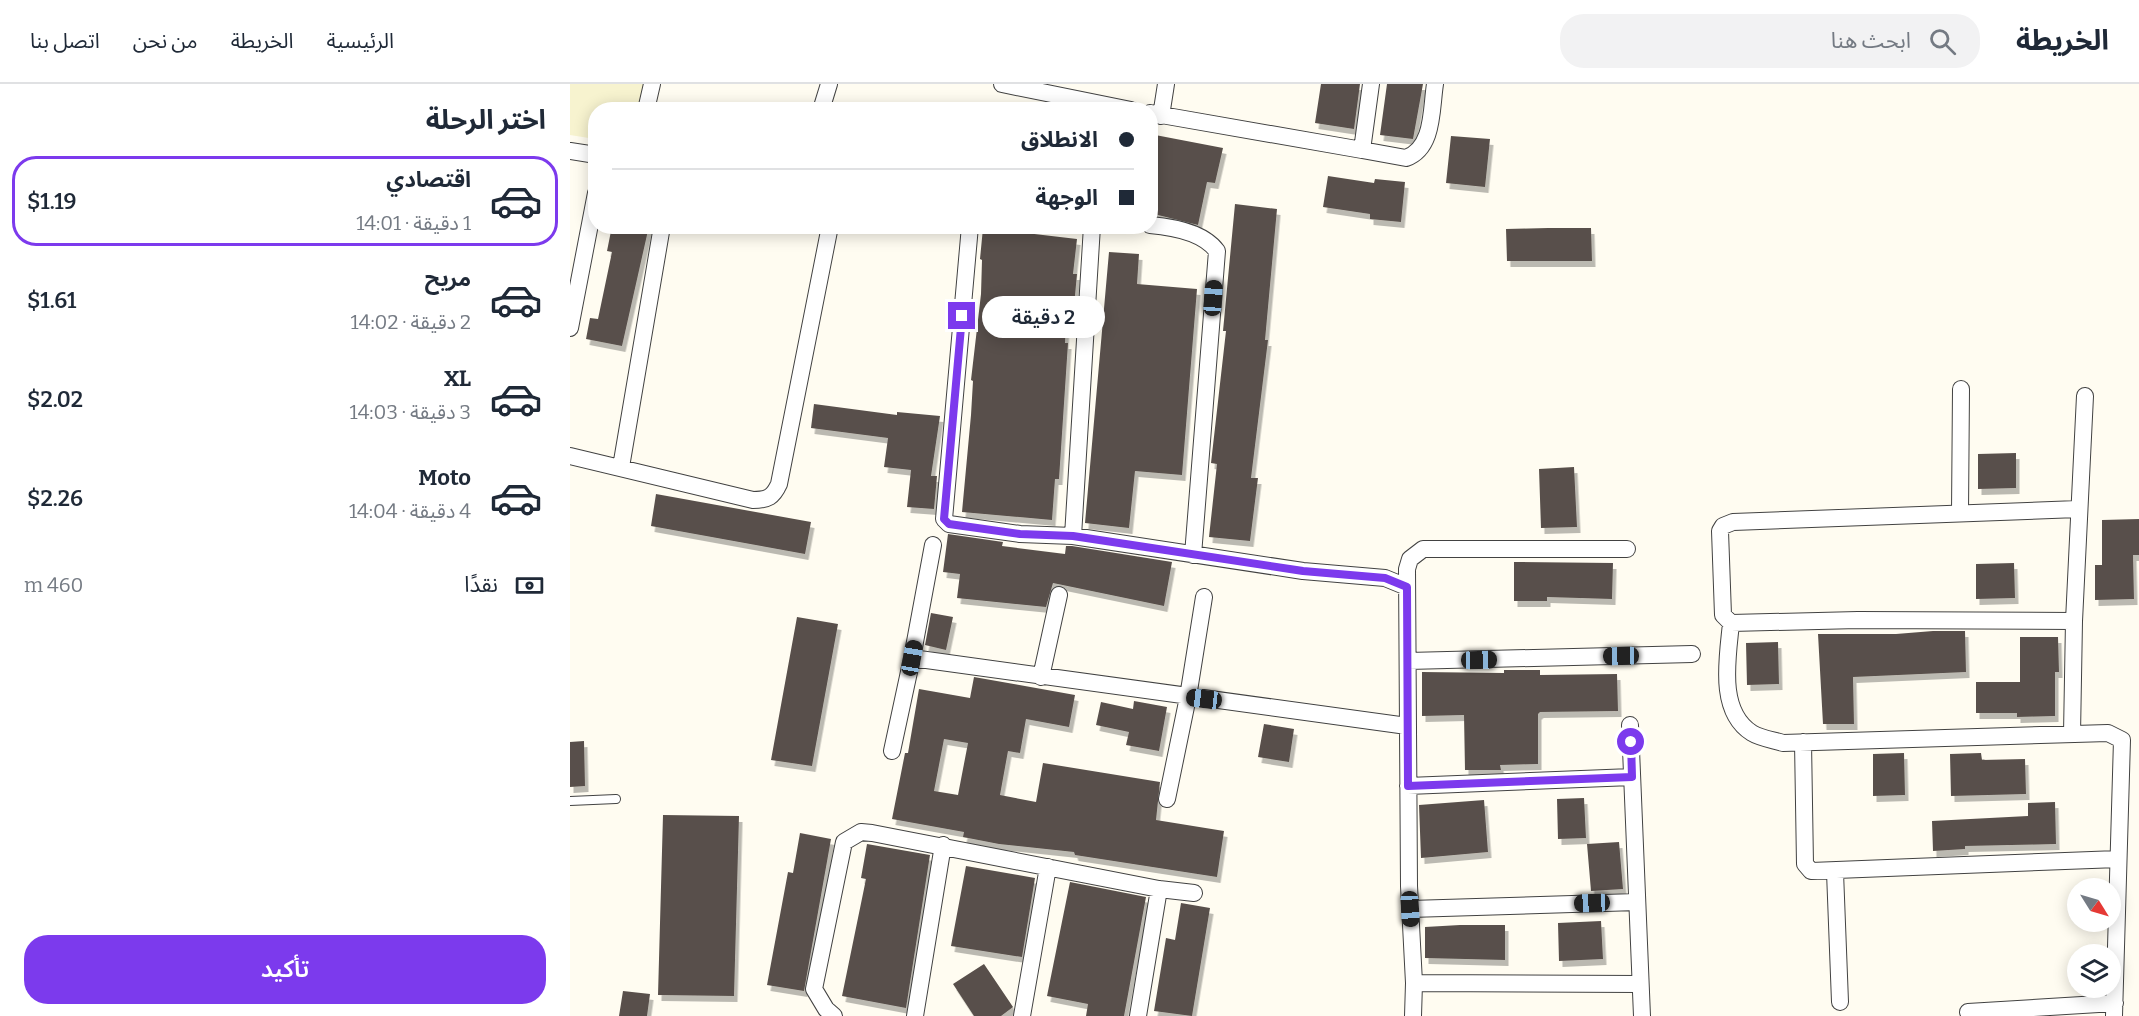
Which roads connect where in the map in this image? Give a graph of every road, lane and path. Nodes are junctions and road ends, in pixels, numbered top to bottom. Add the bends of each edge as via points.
1 (652, 84) edge
2 (829, 84) edge
3 (1002, 84) edge
4 (1166, 84) edge
5 (1371, 84) edge
6 (1435, 84) edge
7 (648, 102) edge
8 (823, 102) edge
9 (1091, 102) edge
10 (1158, 109) edge
11 (1158, 115) edge
12 (1362, 150) junction
13 (570, 151) edge
14 (588, 154) edge
15 (1158, 226) edge
16 (588, 234) edge
17 (661, 234) edge
18 (828, 234) edge
19 (969, 234) edge
20 (1092, 234) edge
21 (570, 328) edge
22 (1961, 389) dead end
23 (2085, 396) dead end
24 (570, 456) edge
25 (621, 466) junction
26 (2078, 509) junction
27 (1960, 512) junction
28 (1073, 536) junction
29 (933, 546) dead end
30 (1627, 549) dead end
31 (1193, 555) junction
32 (1407, 587) junction
33 (1059, 595) dead end
34 (1204, 597) dead end
35 (2074, 621) junction
36 (1731, 623) junction
37 (1692, 654) dead end
38 (912, 658) junction
39 (1408, 662) junction
40 (1041, 677) junction
41 (1188, 697) junction
42 (1630, 724) dead end
43 (1407, 726) junction
44 (2072, 734) junction
45 (1803, 742) junction
46 (892, 751) dead end
47 (1632, 777) junction
48 (1408, 786) junction
49 (616, 799) dead end
50 (1167, 799) dead end
51 (570, 801) edge
52 (943, 845) junction
53 (2118, 859) junction
54 (1048, 867) junction
55 (1835, 872) junction
56 (1159, 890) junction
57 (1194, 894) dead end
58 (1637, 902) junction
59 (1410, 909) junction
60 (1414, 983) junction
61 (1640, 984) junction
62 (1840, 1002) dead end
63 (2114, 1010) edge
64 (1968, 1012) dead end
65 (834, 1016) edge
66 (915, 1016) edge
67 (1022, 1016) edge
68 (1138, 1016) edge
69 (1413, 1016) edge
70 (1642, 1016) edge

1 - 7 street
2 - 8 street
3 - 9 street
4 - 10 street
5 - 12 street
6 - 12 street via 1426,142 1413,156
11 - 12 street
13 - 14 street
15 - 31 street via 1209,241 1216,251
16 - 21 street
17 - 25 street
18 - 25 street via 774,495 753,500
19 - 28 street via 944,519 949,524 973,528
20 - 28 street
22 - 27 street
23 - 26 street
24 - 25 street
26 - 27 street
26 - 35 street
27 - 36 street via 1728,523 1720,531 1723,615
28 - 31 street
29 - 38 street
30 - 32 street via 1423,549 1410,559
31 - 32 street via 1385,578
32 - 39 street
33 - 40 street
34 - 41 street
35 - 36 street
35 - 44 street
36 - 45 street via 1726,684 1736,717 1751,733 1783,743
37 - 39 street
38 - 40 street
38 - 46 street
39 - 43 street
40 - 41 street
41 - 43 street
41 - 50 street
42 - 47 street
43 - 48 street
44 - 45 street
44 - 53 street via 2108,733 2122,740
45 - 55 street via 1805,864 1811,871
47 - 48 street
47 - 58 street
48 - 59 street
49 - 51 lane
52 - 54 street
52 - 65 street via 861,832 844,842 814,989
52 - 66 street
53 - 55 street
53 - 63 street
54 - 56 street
54 - 67 street
55 - 62 street
56 - 57 street
56 - 68 street
58 - 59 street
58 - 61 street
59 - 60 street
60 - 61 street
60 - 69 street
61 - 70 street
63 - 64 street

